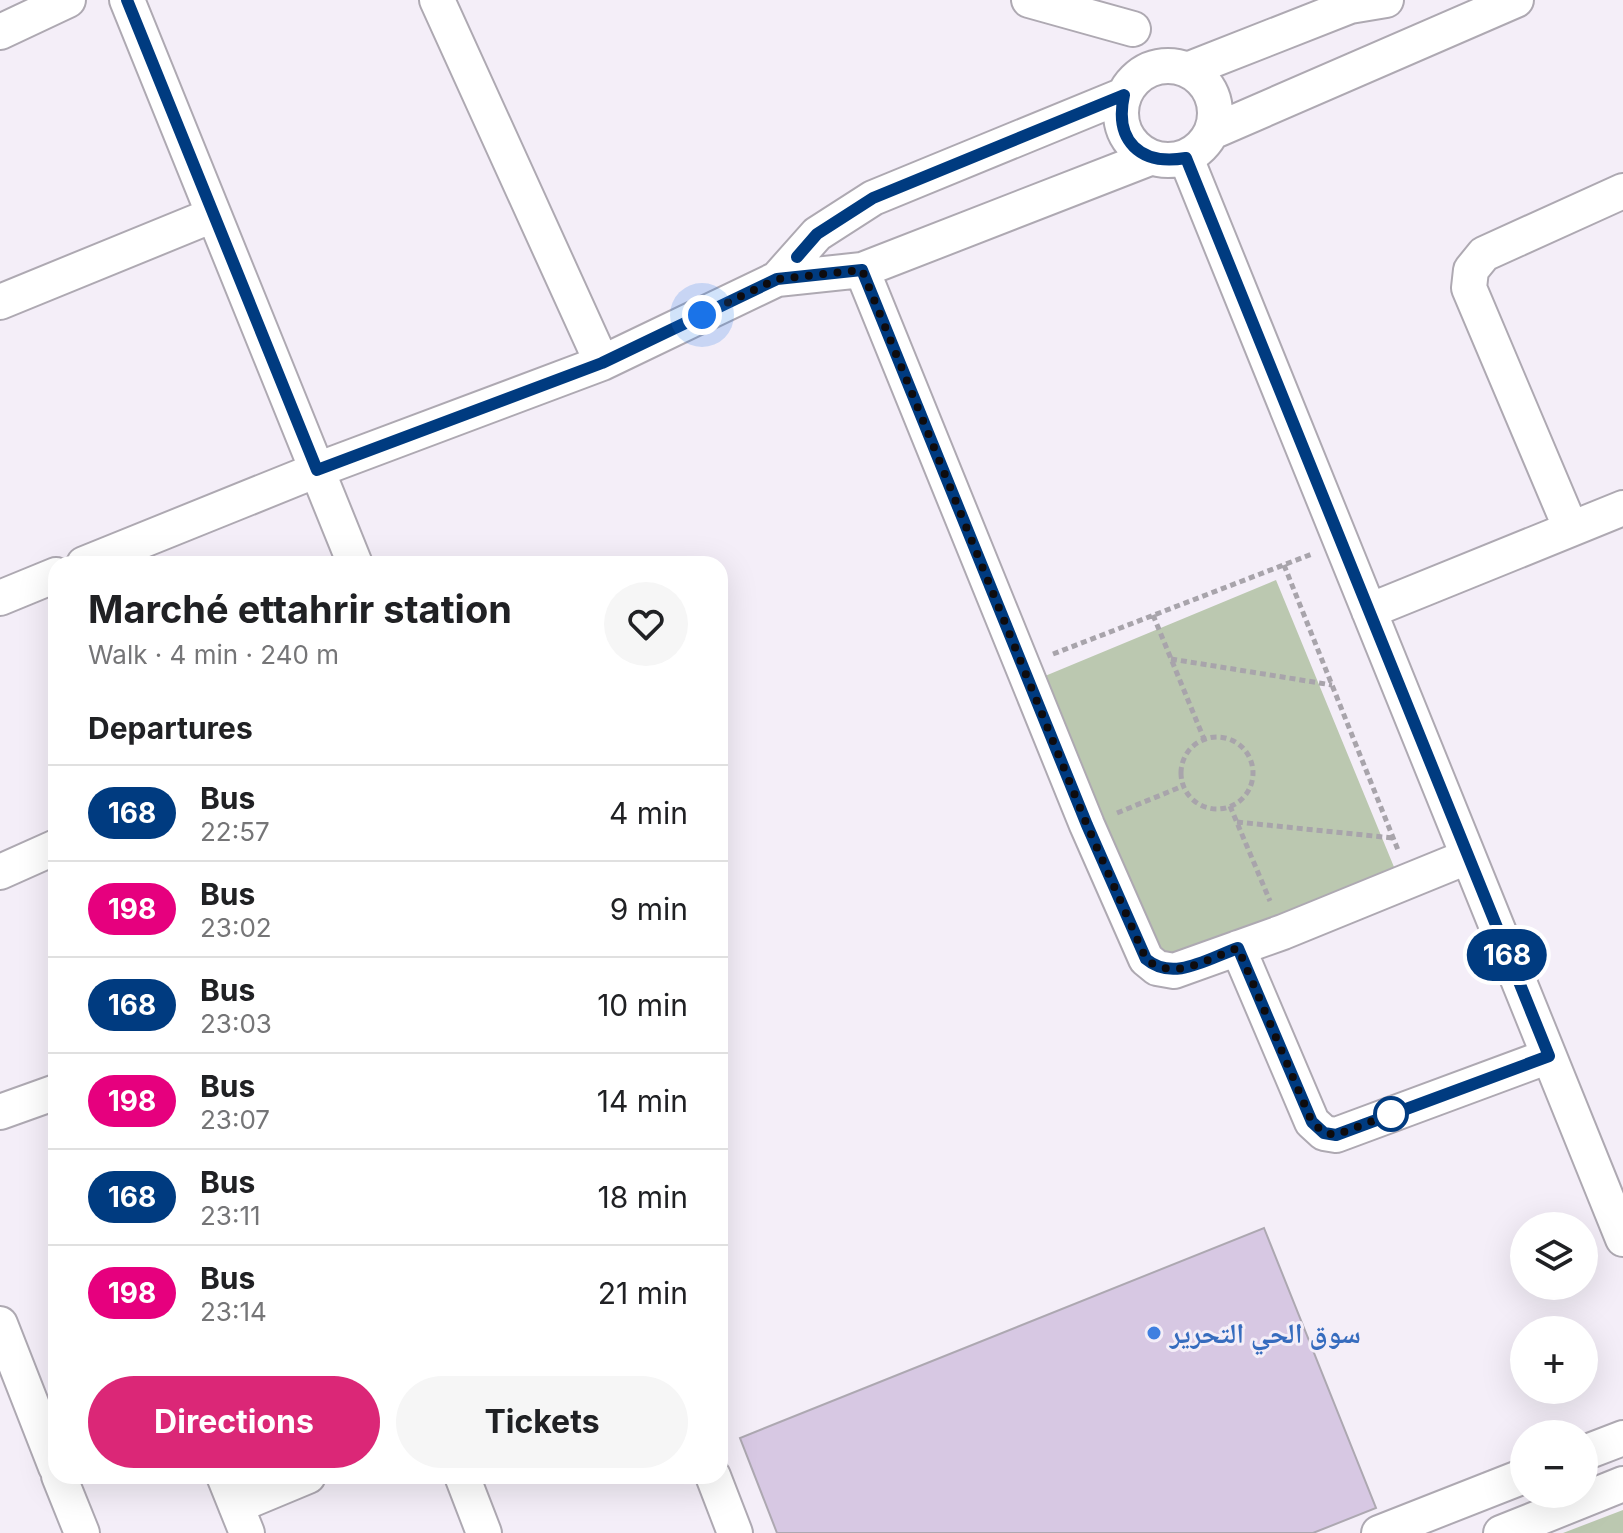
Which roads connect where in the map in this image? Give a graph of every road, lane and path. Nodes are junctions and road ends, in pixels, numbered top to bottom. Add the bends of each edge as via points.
1 (68, 0) edge
2 (127, 0) edge
3 (1029, 0) edge
4 (1386, 0) edge
5 (1516, 0) edge
6 (1348, 3) edge
7 (449, 4) edge
8 (1128, 15) edge
9 (0, 32) edge
10 (1150, 69) junction
11 (1187, 70) junction
12 (1124, 95) junction
13 (1212, 132) junction
14 (1150, 158) junction
15 (1186, 158) junction
16 (1623, 191) edge
17 (213, 215) junction
18 (862, 270) junction
19 (777, 279) junction
20 (0, 302) edge
21 (602, 363) junction
22 (317, 470) junction
23 (1623, 508) edge
24 (1571, 529) junction
25 (1341, 542) junction
26 (104, 556) edge
27 (352, 556) edge
28 (1284, 565) junction
29 (48, 578) edge
30 (0, 598) edge
31 (1369, 611) junction
32 (1153, 615) junction
33 (1171, 659) junction
34 (1022, 667) junction
35 (1332, 685) junction
36 (1204, 739) junction
37 (1183, 786) junction
38 (1230, 806) junction
39 (1237, 822) junction
40 (1087, 825) junction
41 (1393, 838) junction
42 (48, 851) edge
43 (1467, 857) junction
44 (0, 872) edge
45 (1410, 881) junction
46 (1283, 932) junction
47 (1238, 948) junction
48 (1549, 1056) junction
49 (48, 1095) edge
50 (0, 1112) edge
51 (1623, 1239) edge
52 (0, 1324) edge
53 (1623, 1438) edge
54 (48, 1447) edge
55 (1598, 1448) edge
56 (1510, 1482) edge
57 (62, 1484) edge
58 (288, 1484) edge
59 (465, 1484) edge
60 (716, 1484) edge
61 (1623, 1484) edge
62 (236, 1505) edge
63 (82, 1533) edge
64 (484, 1533) edge
65 (735, 1533) edge
66 (1379, 1533) edge
67 (1501, 1533) edge

1 - 9 street
2 - 17 street
3 - 8 street
4 - 6 street
5 - 13 street
6 - 11 street
7 - 21 street
8 - 10 street
10 - 11 street
10 - 12 street
11 - 13 street via 1212,95
12 - 14 street via 1124,132
12 - 19 street via 873,198 817,234
13 - 15 street
14 - 15 street
14 - 18 street
15 - 25 street
16 - 24 street via 1484,254 1471,270 1469,288
17 - 20 street
17 - 22 street
18 - 19 street
18 - 34 street
19 - 21 street
21 - 22 street
22 - 26 street
22 - 27 street
23 - 24 street
24 - 31 street
25 - 28 path
25 - 31 street
28 - 32 path
28 - 35 path
29 - 30 street
31 - 43 street
32 - 33 path
32 - 34 path
33 - 35 path
33 - 36 path
34 - 40 street
35 - 41 path
36 - 37 path via 1184,758
36 - 38 path via 1231,740 1250,760 1250,787
37 - 38 path via 1202,806
37 - 40 path
38 - 39 path
39 - 41 path
39 - 46 path
40 - 47 street via 1146,959 1157,968 1174,971
41 - 45 path
42 - 44 street
43 - 45 street
43 - 48 street
45 - 46 street
46 - 47 street
47 - 48 street via 1312,1122 1324,1133 1336,1135
48 - 51 street
49 - 50 street
52 - 54 street
53 - 55 street
56 - 66 street
57 - 63 street
58 - 62 street
59 - 64 street
60 - 65 street
61 - 67 street

